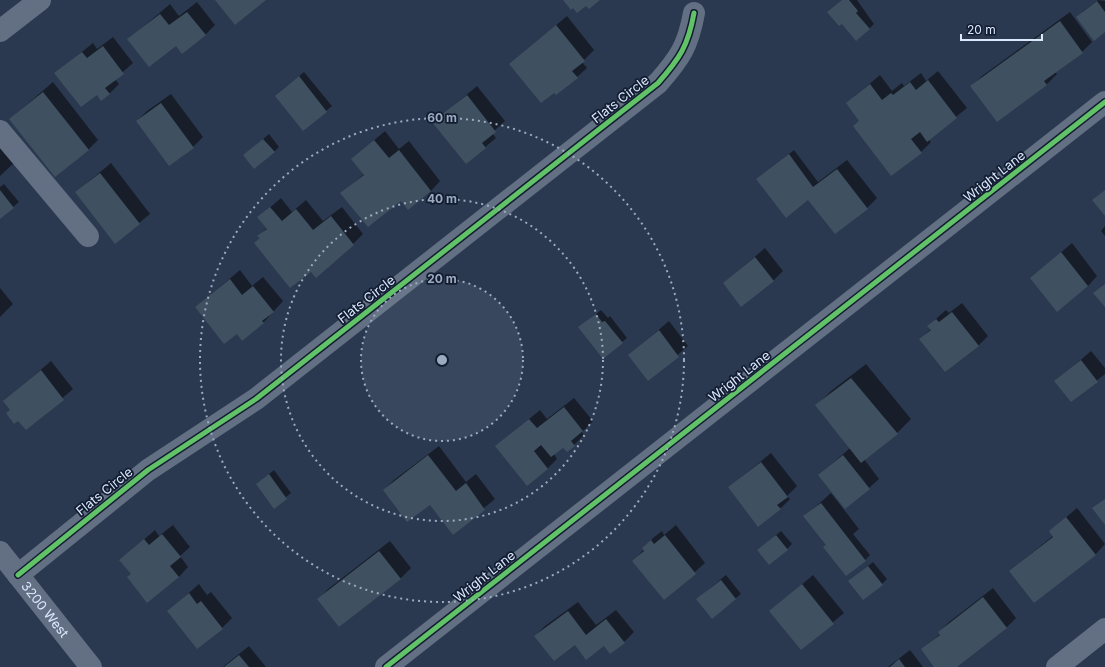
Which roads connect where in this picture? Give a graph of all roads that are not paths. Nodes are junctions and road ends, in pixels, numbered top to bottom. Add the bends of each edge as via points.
1 (40, 0) edge
2 (694, 13) dead end
3 (0, 31) edge
4 (1105, 102) edge
5 (0, 131) edge
6 (88, 236) dead end
7 (0, 552) edge
8 (18, 575) junction
9 (1105, 629) edge
10 (91, 667) edge
11 (386, 667) edge
12 (1056, 667) edge

1 - 3 street
2 - 8 street, Flats Circle via 690,37 676,62 658,83 256,399 148,470
4 - 11 street, Wright Lane
5 - 6 street
7 - 8 street, 3200 West
8 - 10 street, 3200 West
9 - 12 street

